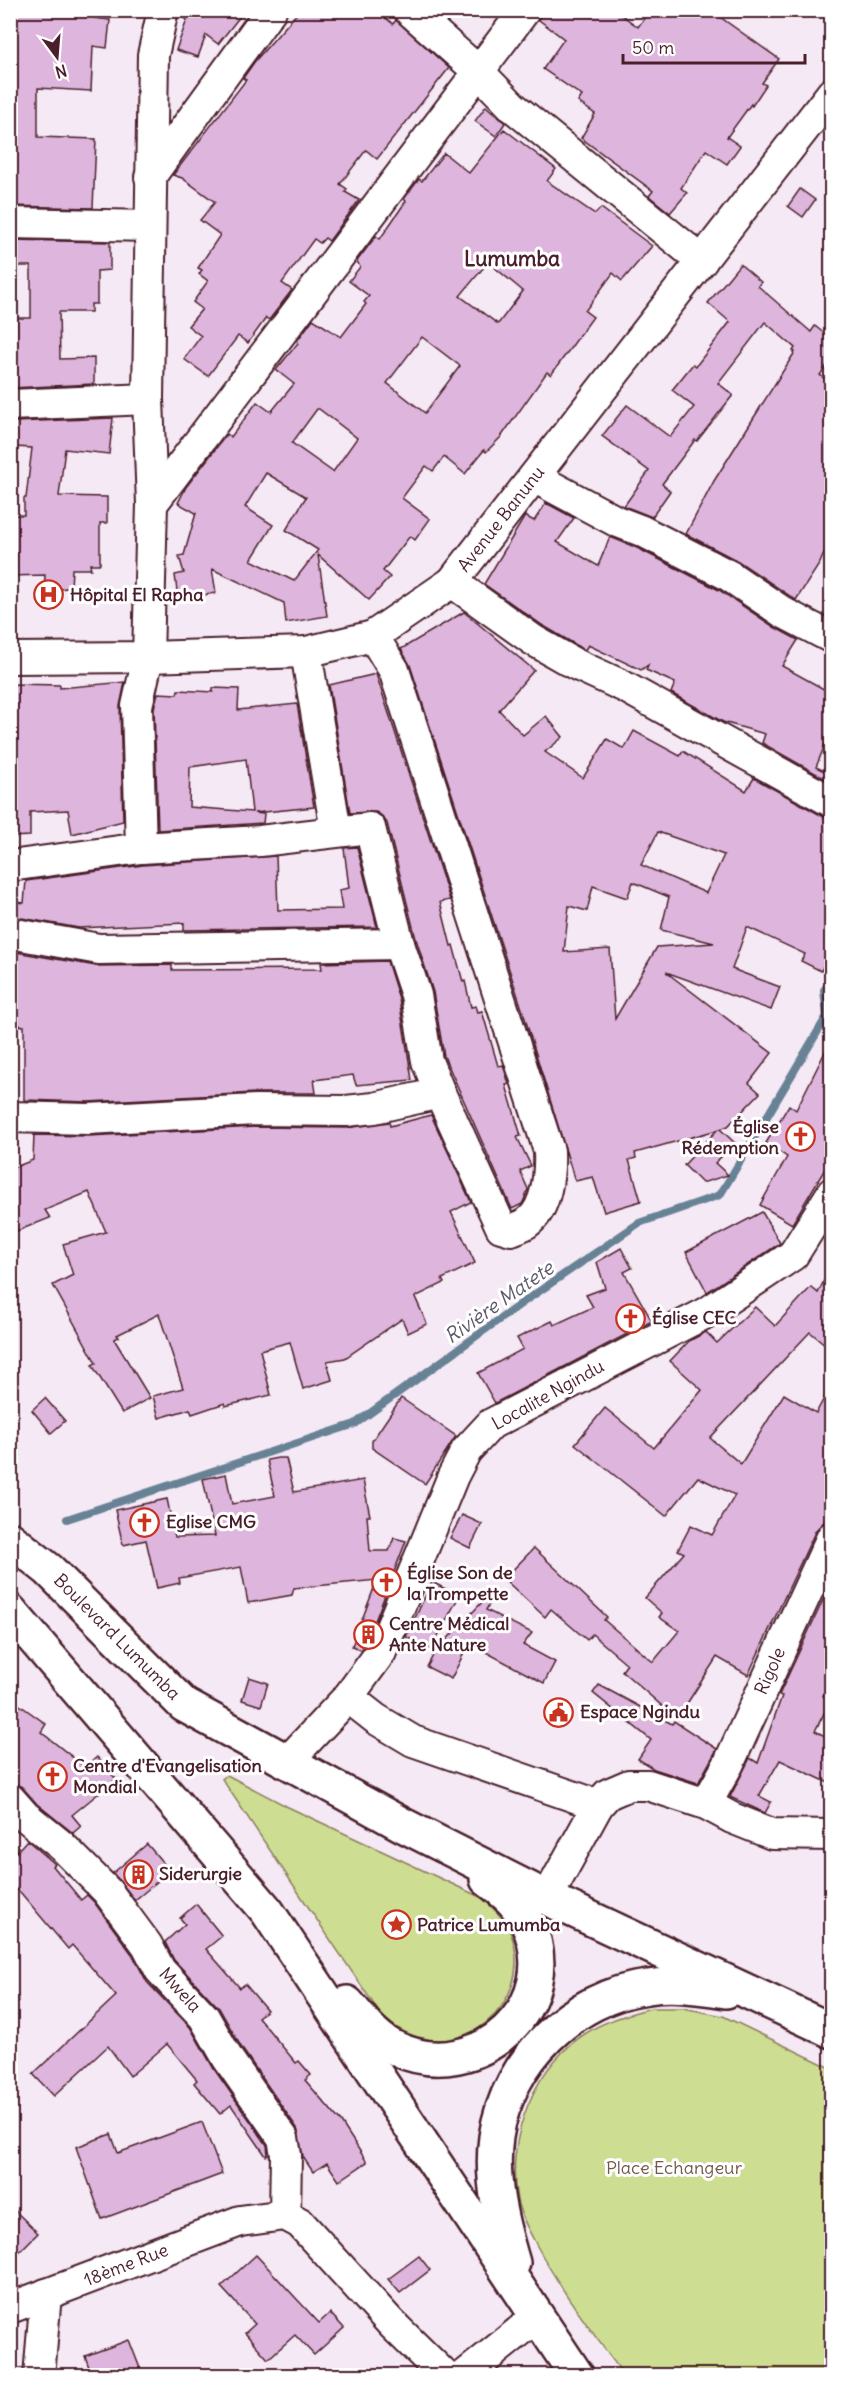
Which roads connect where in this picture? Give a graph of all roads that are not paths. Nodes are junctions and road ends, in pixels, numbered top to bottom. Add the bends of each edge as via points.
1 (164, 10) edge
2 (271, 10) edge
3 (409, 10) edge
4 (525, 10) edge
5 (478, 72) junction
6 (831, 93) edge
7 (150, 177) junction
8 (10, 223) edge
9 (150, 226) junction
10 (702, 261) junction
11 (148, 399) junction
12 (10, 405) edge
13 (534, 477) junction
14 (152, 504) junction
15 (452, 582) junction
16 (373, 636) junction
17 (831, 638) edge
18 (306, 652) junction
19 (148, 657) junction
20 (10, 658) edge
21 (831, 802) edge
22 (336, 831) junction
23 (141, 848) junction
24 (10, 866) edge
25 (10, 933) edge
26 (399, 944) junction
27 (440, 1094) junction
28 (10, 1117) edge
29 (831, 1193) edge
30 (831, 1537) edge
31 (10, 1539) edge
32 (10, 1611) edge
33 (348, 1696) junction
34 (287, 1762) junction
35 (10, 1799) edge
36 (706, 1804) junction
37 (598, 1805) junction
38 (403, 1825) junction
39 (831, 1835) edge
40 (547, 1898) junction
41 (267, 1911) junction
42 (790, 2012) junction
43 (831, 2031) edge
44 (285, 2215) junction
45 (46, 2294) junction
46 (530, 2305) junction
47 (10, 2308) edge
48 (39, 2376) edge
49 (445, 2376) edge
50 (464, 2376) edge
51 (577, 2376) edge

1 - 7 street via 153,55
2 - 7 street
3 - 5 street
4 - 5 street
5 - 10 street via 513,107
5 - 14 street
6 - 10 street, Avenue Banunu
7 - 9 street
8 - 9 street
9 - 11 street
10 - 13 street, Avenue Banunu
11 - 12 street
11 - 14 street
13 - 15 street, Avenue Banunu
13 - 17 street via 728,576 784,614
14 - 19 street
15 - 16 street, Avenue Banunu
15 - 21 street via 533,640
16 - 18 street, Avenue Banunu
16 - 27 street via 394,670 549,1151 550,1177 529,1221 511,1230 501,1227
18 - 19 street, Avenue Banunu
18 - 22 street
19 - 20 street, Avenue Banunu
19 - 23 street via 137,706
22 - 23 street via 260,841
22 - 26 street via 370,828
23 - 24 street
25 - 26 street via 99,949
26 - 27 street via 416,995 427,1061
27 - 28 street via 346,1111 256,1110 88,1119
29 - 33 street, Localite Ngindu via 793,1255 708,1312 491,1424 466,1451 381,1652
30 - 36 street, Rigole via 728,1765
31 - 34 highway, Boulevard Lumumba via 49,1570 184,1705
32 - 41 highway
33 - 34 street, Localite Ngindu
33 - 37 street via 413,1741
34 - 38 highway, Boulevard Lumumba
35 - 44 street, Mwela via 107,1891 147,1945 160,1970 204,2017 228,2060 283,2138
36 - 37 street via 648,1785 629,1785 608,1794
36 - 39 street via 772,1834
37 - 40 street
38 - 40 highway
38 - 41 highway via 511,1897 528,1922 536,1951 535,1981 525,2009 507,2033 482,2049 454,2058 424,2058 396,2049 372,2032
40 - 42 highway
41 - 46 highway
42 - 43 highway
42 - 46 highway via 725,1991 649,1986 589,2005 541,2044 511,2089 496,2138 495,2171 502,2225
44 - 45 street, 18ème Rue via 240,2221
44 - 49 street via 300,2223
45 - 47 street, 18ème Rue
45 - 48 street
46 - 50 street
46 - 51 highway

